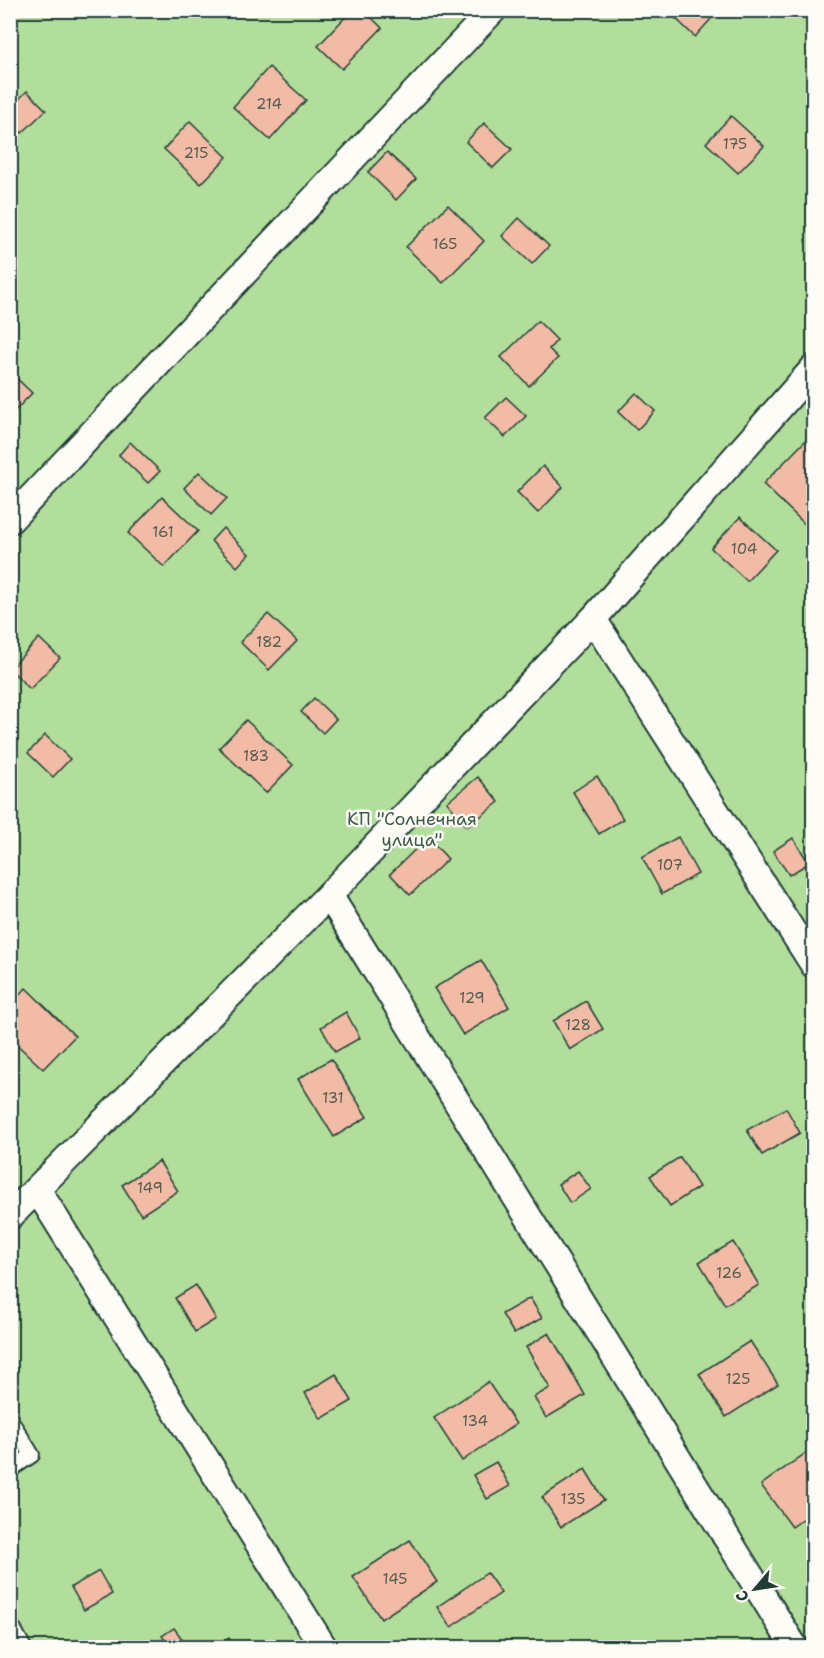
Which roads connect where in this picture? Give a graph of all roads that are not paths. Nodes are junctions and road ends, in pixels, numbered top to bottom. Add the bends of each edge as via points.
1 (493, 10) edge
2 (813, 368) edge
3 (10, 520) edge
4 (594, 619) junction
5 (328, 895) junction
6 (813, 965) edge
7 (37, 1189) junction
8 (10, 1216) edge
9 (10, 1419) edge
10 (10, 1470) edge
11 (10, 1623) edge
12 (24, 1647) edge
13 (324, 1647) edge
14 (795, 1647) edge

1 - 3 street
2 - 4 street
4 - 5 street
4 - 6 street
5 - 7 street
5 - 14 street
7 - 8 street
7 - 13 street
9 - 10 lane via 32,1455
11 - 12 lane

